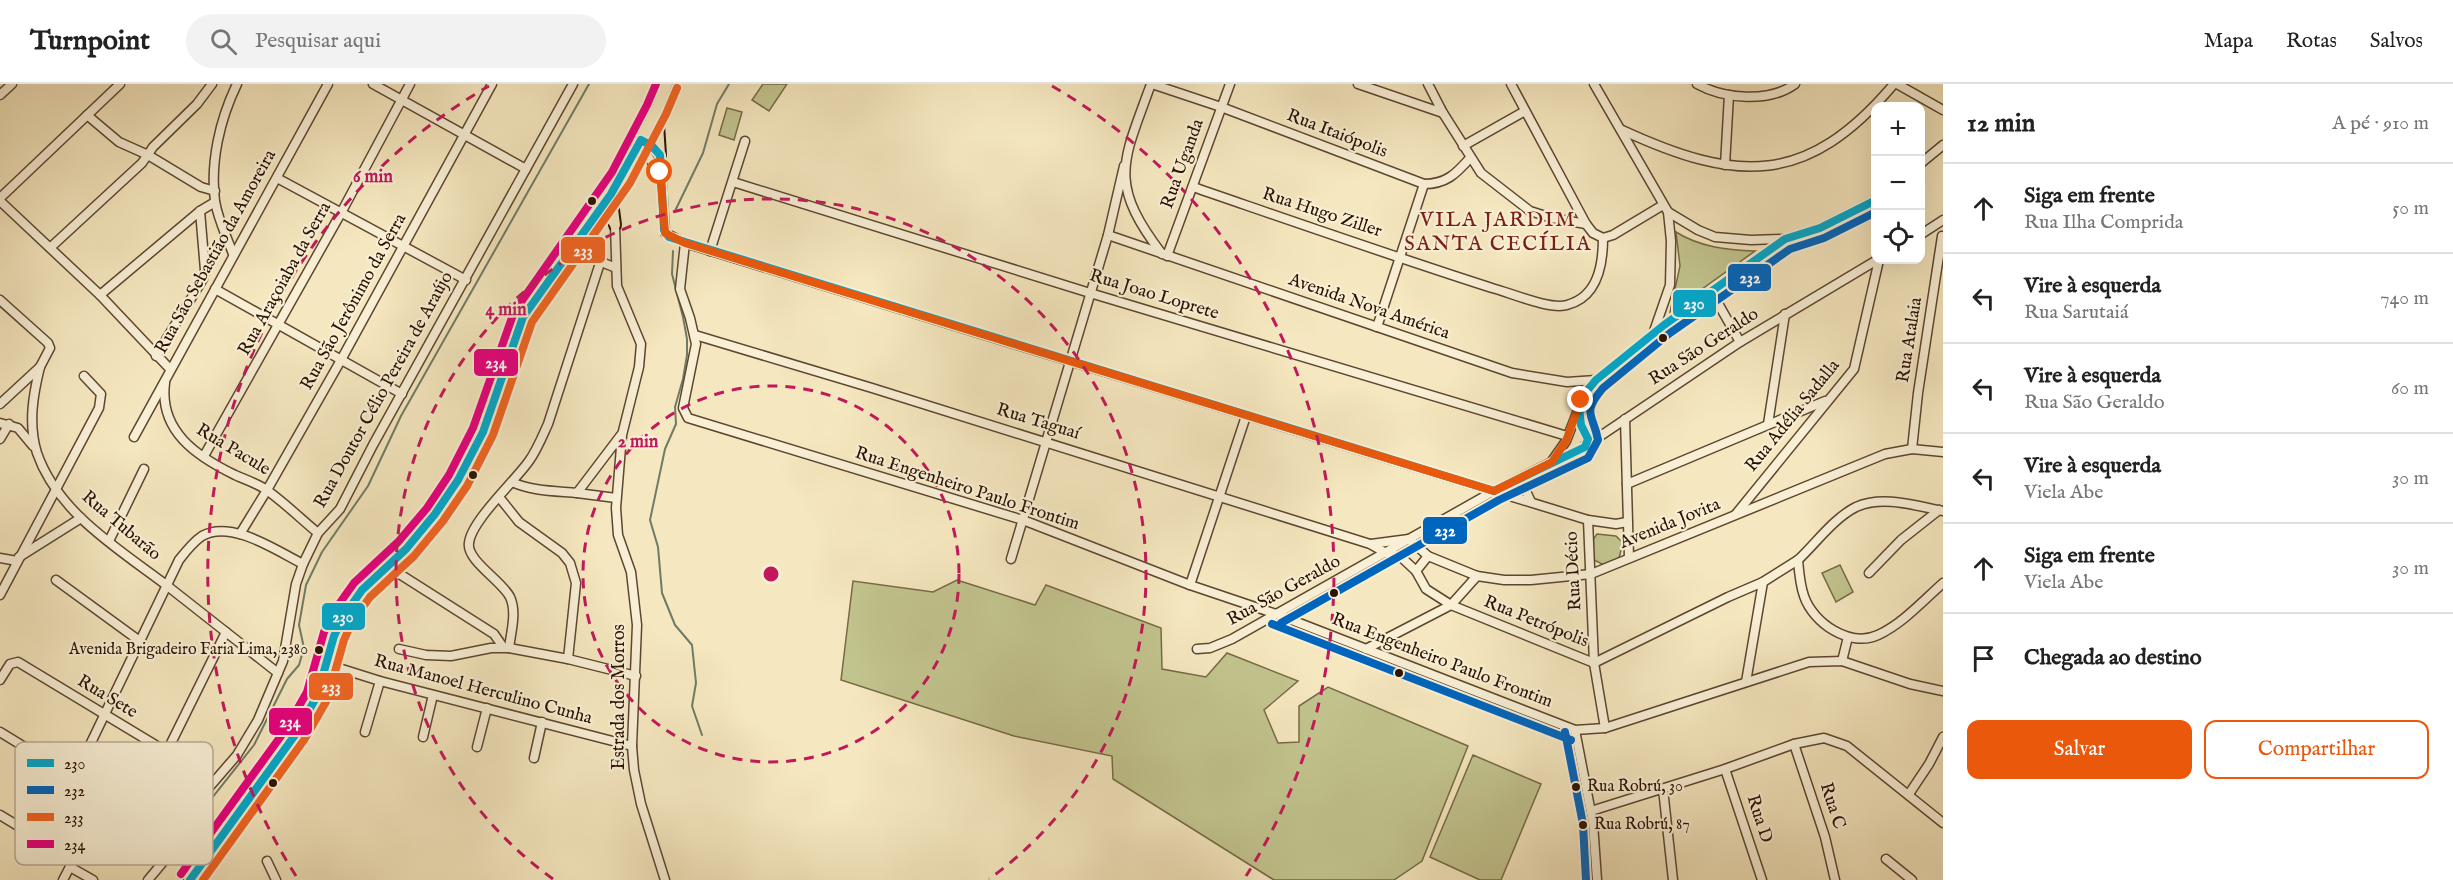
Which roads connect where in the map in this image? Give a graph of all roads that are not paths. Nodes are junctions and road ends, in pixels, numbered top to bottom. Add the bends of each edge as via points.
1 (12, 84) edge
2 (212, 84) edge
3 (237, 84) edge
4 (328, 84) edge
5 (373, 84) edge
6 (410, 84) edge
7 (492, 84) edge
8 (573, 84) edge
9 (667, 84) edge
10 (1151, 84) edge
11 (1230, 84) edge
12 (1358, 84) edge
13 (1428, 84) edge
14 (1511, 84) edge
15 (1594, 84) edge
16 (1696, 84) edge
17 (1795, 84) edge
18 (1895, 84) edge
19 (118, 85) edge
20 (0, 95) edge
21 (1729, 95) junction
22 (402, 100) junction
23 (1221, 107) junction
24 (657, 109) junction
25 (1943, 110) edge
26 (1525, 111) junction
27 (1443, 113) junction
28 (87, 115) junction
29 (1622, 130) junction
30 (466, 134) junction
31 (1943, 137) edge
32 (745, 141) dead end
33 (1646, 141) junction
34 (639, 145) junction
35 (1943, 145) edge
36 (1463, 146) junction
37 (1632, 149) junction
38 (1932, 154) junction
39 (148, 155) junction
40 (660, 155) junction
41 (1470, 158) junction
42 (1925, 160) edge
43 (1725, 165) junction
44 (1124, 166) junction
45 (526, 170) junction
46 (660, 172) junction
47 (278, 178) junction
48 (733, 182) junction
49 (1424, 184) junction
50 (1192, 187) junction
51 (215, 191) junction
52 (611, 194) junction
53 (0, 199) edge
54 (215, 202) junction
55 (1871, 202) edge
56 (600, 208) junction
57 (1666, 209) junction
58 (200, 211) junction
59 (341, 213) junction
60 (1943, 220) edge
61 (1586, 224) junction
62 (615, 225) junction
63 (1925, 233) edge
64 (1925, 234) edge
65 (1108, 235) junction
66 (1942, 236) edge
67 (1603, 238) junction
68 (1785, 239) junction
69 (1751, 240) junction
70 (575, 243) junction
71 (685, 243) junction
72 (403, 246) junction
73 (51, 247) junction
74 (710, 251) junction
75 (234, 254) junction
76 (1165, 255) junction
77 (1762, 255) junction
78 (1400, 257) junction
79 (600, 263) junction
80 (1871, 264) edge
81 (1877, 264) edge
82 (616, 268) junction
83 (466, 280) junction
84 (215, 289) junction
85 (1711, 291) junction
86 (1090, 293) junction
87 (99, 295) junction
88 (1, 303) edge
89 (1662, 308) junction
90 (1785, 314) junction
91 (279, 325) junction
92 (1664, 325) junction
93 (1377, 327) junction
94 (1653, 334) junction
95 (695, 335) junction
96 (1740, 342) junction
97 (156, 356) junction
98 (341, 360) junction
99 (1070, 361) junction
100 (40, 367) junction
101 (168, 372) junction
102 (84, 376) dead end
103 (1596, 380) junction
104 (1567, 382) junction
105 (402, 394) junction
106 (1829, 400) junction
107 (0, 404) edge
108 (1580, 404) junction
109 (1246, 416) junction
110 (1625, 419) junction
111 (5, 424) edge
112 (1768, 424) junction
113 (1612, 429) junction
114 (1584, 431) junction
115 (622, 435) junction
116 (1567, 436) junction
117 (134, 437) dead end
118 (0, 439) edge
119 (1047, 442) junction
120 (1587, 445) junction
121 (1912, 449) junction
122 (1577, 450) junction
123 (1943, 452) edge
124 (38, 454) junction
125 (204, 456) junction
126 (1552, 462) junction
127 (144, 469) dead end
128 (1527, 475) junction
129 (512, 482) junction
130 (1627, 484) junction
131 (56, 488) junction
132 (267, 490) junction
133 (1494, 491) junction
134 (577, 493) junction
135 (1219, 495) junction
136 (499, 497) junction
137 (616, 498) junction
138 (1531, 502) junction
139 (1941, 511) edge
140 (1734, 516) junction
141 (81, 518) junction
142 (1023, 520) junction
143 (1588, 520) junction
144 (1628, 522) junction
145 (318, 533) junction
146 (240, 534) junction
147 (1409, 539) junction
148 (109, 541) junction
149 (1370, 544) junction
150 (1386, 553) junction
151 (1428, 556) junction
152 (1629, 557) junction
153 (0, 558) edge
154 (18, 559) junction
155 (1011, 559) dead end
156 (1798, 560) junction
157 (303, 564) junction
158 (387, 566) junction
159 (1416, 571) junction
160 (1869, 573) dead end
161 (1591, 574) junction
162 (1477, 576) junction
163 (56, 580) dead end
164 (1763, 582) junction
165 (1943, 583) edge
166 (1190, 585) junction
167 (167, 586) junction
168 (0, 595) edge
169 (1451, 605) junction
170 (1276, 614) junction
171 (226, 632) junction
172 (1848, 637) junction
173 (141, 642) junction
174 (506, 647) junction
175 (1197, 649) dead end
176 (1366, 649) junction
177 (399, 650) dead end
178 (568, 659) junction
179 (1842, 661) junction
180 (1594, 663) junction
181 (326, 664) junction
182 (278, 673) junction
183 (636, 676) junction
184 (0, 680) edge
185 (380, 681) junction
186 (1746, 682) junction
187 (1943, 691) edge
188 (433, 694) junction
189 (487, 708) junction
190 (104, 715) junction
191 (542, 722) junction
192 (1605, 728) junction
193 (1575, 730) junction
194 (0, 732) edge
195 (365, 732) dead end
196 (423, 737) dead end
197 (1943, 737) edge
198 (16, 742) edge
199 (91, 742) edge
200 (150, 742) edge
201 (172, 742) edge
202 (1794, 744) junction
203 (632, 746) junction
204 (477, 747) dead end
205 (534, 758) dead end
206 (1725, 769) junction
207 (213, 783) edge
208 (1663, 789) junction
209 (1909, 794) junction
210 (242, 810) junction
211 (1591, 811) junction
212 (0, 815) edge
213 (1943, 823) edge
214 (15, 825) edge
215 (213, 830) edge
216 (213, 849) edge
217 (1886, 859) dead end
218 (267, 861) dead end
219 (71, 865) edge
220 (74, 865) edge
221 (161, 865) edge
222 (201, 865) edge
223 (63, 880) edge
224 (93, 880) edge
225 (148, 880) edge
226 (190, 880) edge
227 (276, 880) edge
228 (665, 880) edge
229 (1597, 880) edge
230 (1673, 880) edge
231 (1762, 880) edge
232 (1835, 880) edge
233 (1912, 880) edge

1 - 20 street
2 - 39 street
3 - 51 street via 220,128
4 - 47 street, Rua São Sebastião da Amoreira
5 - 22 street
6 - 22 street, Rua Araçoiaba da Serra
7 - 30 street, Rua São Jerônimo da Serra
8 - 45 street, Rua Doutor Célio Pereira de Araújo
9 - 24 main road
10 - 23 street, Rua Itaiópolis
10 - 44 street
11 - 23 street, Rua Uganda
12 - 27 street
13 - 27 street
14 - 26 street
15 - 29 street
16 - 21 street
17 - 21 street via 1777,93
18 - 25 street
18 - 43 street via 1847,133 1825,147 1797,159 1764,166
19 - 28 street
21 - 43 street
22 - 30 street
22 - 59 street, Rua Araçoiaba da Serra
23 - 49 street, Rua Itaiópolis
23 - 50 street, Rua Uganda
24 - 34 main road
24 - 40 main road
26 - 36 street
26 - 61 street
27 - 36 street
28 - 39 street via 119,142
28 - 53 street
29 - 33 street
29 - 37 street
30 - 45 street
30 - 72 street, Rua São Jerônimo da Serra
31 - 38 street
32 - 48 street
33 - 37 street
33 - 43 street via 1694,159
34 - 40 street via 652,146
34 - 46 street
34 - 52 main road
35 - 38 street
36 - 41 street
37 - 57 street
38 - 42 street
39 - 51 street via 201,187
39 - 73 street
40 - 46 street
41 - 49 street via 1451,178
41 - 61 street via 1481,173 1530,211
44 - 65 street
44 - 76 street via 1128,200
45 - 83 street, Rua Doutor Célio Pereira de Araújo
46 - 71 street via 665,233
47 - 59 street
47 - 75 street, Rua São Sebastião da Amoreira
48 - 74 street
48 - 86 street, Rua Joao Loprete
49 - 78 street
50 - 76 street, Rua Uganda
50 - 78 street, Rua Hugo Ziller
51 - 54 street
52 - 56 main road
52 - 62 main road
53 - 73 street
54 - 58 street
54 - 75 street
55 - 68 street via 1830,224
56 - 62 street
56 - 70 main road
57 - 67 street
57 - 69 street via 1715,237
57 - 89 street via 1671,242 1670,285
58 - 87 street
58 - 97 street via 203,279
59 - 72 street
59 - 91 street, Rua Araçoiaba da Serra
60 - 63 street
61 - 67 street
62 - 82 street, Estrada dos Morros
64 - 66 street
65 - 76 street, Avenida Nova América
65 - 86 street
66 - 121 street, Rua Atalaia
67 - 78 street, Rua Hugo Ziller via 1603,260 1594,285 1577,301 1560,306
68 - 69 street
68 - 77 street
69 - 77 street via 1760,247
70 - 79 street
70 - 158 main road via 523,317 483,432 458,480 435,514
71 - 74 street
71 - 95 street via 680,289
72 - 83 street
72 - 98 street, Rua São Jerônimo da Serra
73 - 87 street
74 - 99 street
75 - 84 street, Rua São Sebastião da Amoreira
76 - 93 street, Avenida Nova América
77 - 85 street
78 - 93 street
79 - 82 street
79 - 129 street via 548,424 533,455
80 - 90 street, Rua São Geraldo
81 - 106 street, Rua Adélia Sadalla via 1854,369
82 - 115 street, Estrada dos Morros via 620,296 640,338 641,349
83 - 105 street, Rua Doutor Célio Pereira de Araújo
84 - 91 street
84 - 101 street, Rua São Sebastião da Amoreira
85 - 92 street
85 - 96 street
86 - 99 street
86 - 116 street, Rua Joao Loprete
87 - 97 street
88 - 100 street via 50,345
89 - 92 street
89 - 94 street
90 - 96 street, Rua São Geraldo
90 - 112 street
91 - 98 street
91 - 125 street, Rua Araçoiaba da Serra
92 - 94 street
93 - 104 street, Avenida Nova América via 1512,373
94 - 103 street
95 - 119 street, Rua Taguaí
95 - 142 street, Rua Engenheiro Paulo Frontim via 683,412 688,418
96 - 110 street, Rua São Geraldo
97 - 101 street
98 - 105 street
98 - 132 street, Rua São Jerônimo da Serra
99 - 109 street
99 - 119 street
100 - 107 street
100 - 124 street via 32,405
101 - 117 street, Rua São Sebastião da Amoreira
101 - 125 street, Rua Pacule via 164,408 172,428
102 - 131 street via 97,388 101,402
103 - 104 street, Avenida Nova América
103 - 108 street
104 - 108 street via 1577,390
105 - 145 street, Rua Doutor Célio Pereira de Araújo via 340,510
106 - 112 street
106 - 140 street, Rua Adélia Sadalla
108 - 114 street
108 - 116 street
109 - 133 street
109 - 135 street
110 - 113 street, Rua São Geraldo
110 - 130 street
111 - 118 street
111 - 124 street via 25,434
112 - 130 street
113 - 114 street, Rua São Geraldo
113 - 120 street, Rua São Geraldo
114 - 116 street via 1576,429
114 - 120 street
115 - 134 street
115 - 137 street, Estrada dos Morros
116 - 122 street via 1571,449
116 - 126 street
119 - 135 street, Rua Taguaí
119 - 142 street
120 - 122 street
121 - 123 street, Avenida Jovita
121 - 140 street, Avenida Jovita via 1877,457
122 - 126 street, Rua São Geraldo
124 - 131 street, Rua Tubarão
125 - 132 street, Rua Pacule
126 - 128 street, Rua São Geraldo
127 - 148 street
128 - 133 street, Rua São Geraldo
128 - 138 street via 1525,489
129 - 134 street
129 - 136 street
130 - 144 street
131 - 141 street, Rua Tubarão
131 - 154 street
132 - 145 street, Rua Pacule
132 - 146 street, Rua São Jerônimo da Serra
133 - 138 street
133 - 147 street, Rua São Geraldo
134 - 137 street
135 - 149 street, Rua Taguaí
135 - 166 street
136 - 174 street via 472,532 469,548 511,599 514,615
136 - 178 street via 519,522 570,563 576,583
137 - 183 street, Estrada dos Morros via 618,535 631,572 637,625
138 - 143 street
139 - 156 street, Rua Petrópolis via 1890,502 1857,507 1839,519
139 - 160 street via 1901,540
140 - 152 street, Avenida Jovita
141 - 148 street, Rua Tubarão
141 - 154 street
142 - 155 street
142 - 166 street, Rua Engenheiro Paulo Frontim
143 - 144 street
143 - 161 street, Rua Décio
144 - 152 street
145 - 157 street, Rua Doutor Célio Pereira de Araújo
146 - 157 street
146 - 167 street via 220,531 203,536 179,560
147 - 149 street, Rua Taguaí
147 - 150 street, Rua São Geraldo
147 - 151 street, Avenida Jovita
148 - 167 street, Rua Tubarão
149 - 150 street, Rua Taguaí
150 - 159 street via 1400,556
150 - 170 street, Rua São Geraldo
151 - 159 street
151 - 162 street, Avenida Jovita
152 - 161 street, Avenida Jovita
153 - 154 street
154 - 168 street
156 - 164 street, Rua Petrópolis
156 - 172 street via 1803,596 1809,608 1825,624
157 - 182 street, Rua Doutor Célio Pereira de Araújo
158 - 174 street via 494,634
158 - 181 main road via 362,590 343,617
159 - 169 street, Rua Petrópolis via 1426,589
161 - 162 street, Avenida Jovita via 1532,580
161 - 180 street, Rua Décio
162 - 169 street
163 - 173 street
164 - 180 street, Rua Petrópolis
164 - 186 street
165 - 172 street via 1884,632 1870,638
166 - 170 street, Rua Engenheiro Paulo Frontim
167 - 171 street, Rua Tubarão
167 - 173 street
169 - 176 street
169 - 180 street, Rua Petrópolis
170 - 175 street, Rua São Geraldo via 1232,639
170 - 176 street, Rua Engenheiro Paulo Frontim
171 - 182 street, Rua Tubarão
171 - 201 street
172 - 179 street
173 - 190 street
174 - 177 street via 451,656
174 - 178 street
176 - 193 street, Rua Engenheiro Paulo Frontim
178 - 183 street
179 - 186 street, Rua Engenheiro Paulo Frontim via 1809,662
179 - 187 street, Rua Engenheiro Paulo Frontim
180 - 192 street, Rua Décio
181 - 185 street, Rua Manoel Herculino Cunha
181 - 210 main road via 317,696 296,735
182 - 207 street, Rua Doutor Célio Pereira de Araújo via 258,720 237,755
183 - 203 street, Estrada dos Morros
184 - 190 street, Rua Sete via 14,662
185 - 188 street, Rua Manoel Herculino Cunha
185 - 195 street
186 - 192 street, Rua Engenheiro Paulo Frontim
188 - 189 street, Rua Manoel Herculino Cunha
188 - 196 street
189 - 191 street, Rua Manoel Herculino Cunha
189 - 204 street
190 - 199 street
190 - 200 street, Rua Sete
191 - 203 street, Rua Manoel Herculino Cunha
191 - 205 street
192 - 193 street, Rua Engenheiro Paulo Frontim
193 - 211 street
194 - 198 street
197 - 209 street
202 - 206 street
202 - 209 street via 1813,738 1835,740
202 - 232 street, Rua C
203 - 228 street, Estrada dos Morros via 637,786
206 - 208 street
206 - 231 street, Rua D
208 - 211 street
208 - 230 street
209 - 213 street
210 - 215 street
210 - 216 main road
211 - 229 street
212 - 214 street
217 - 233 street
218 - 227 street
219 - 223 street
220 - 224 street
221 - 225 street
222 - 226 main road

